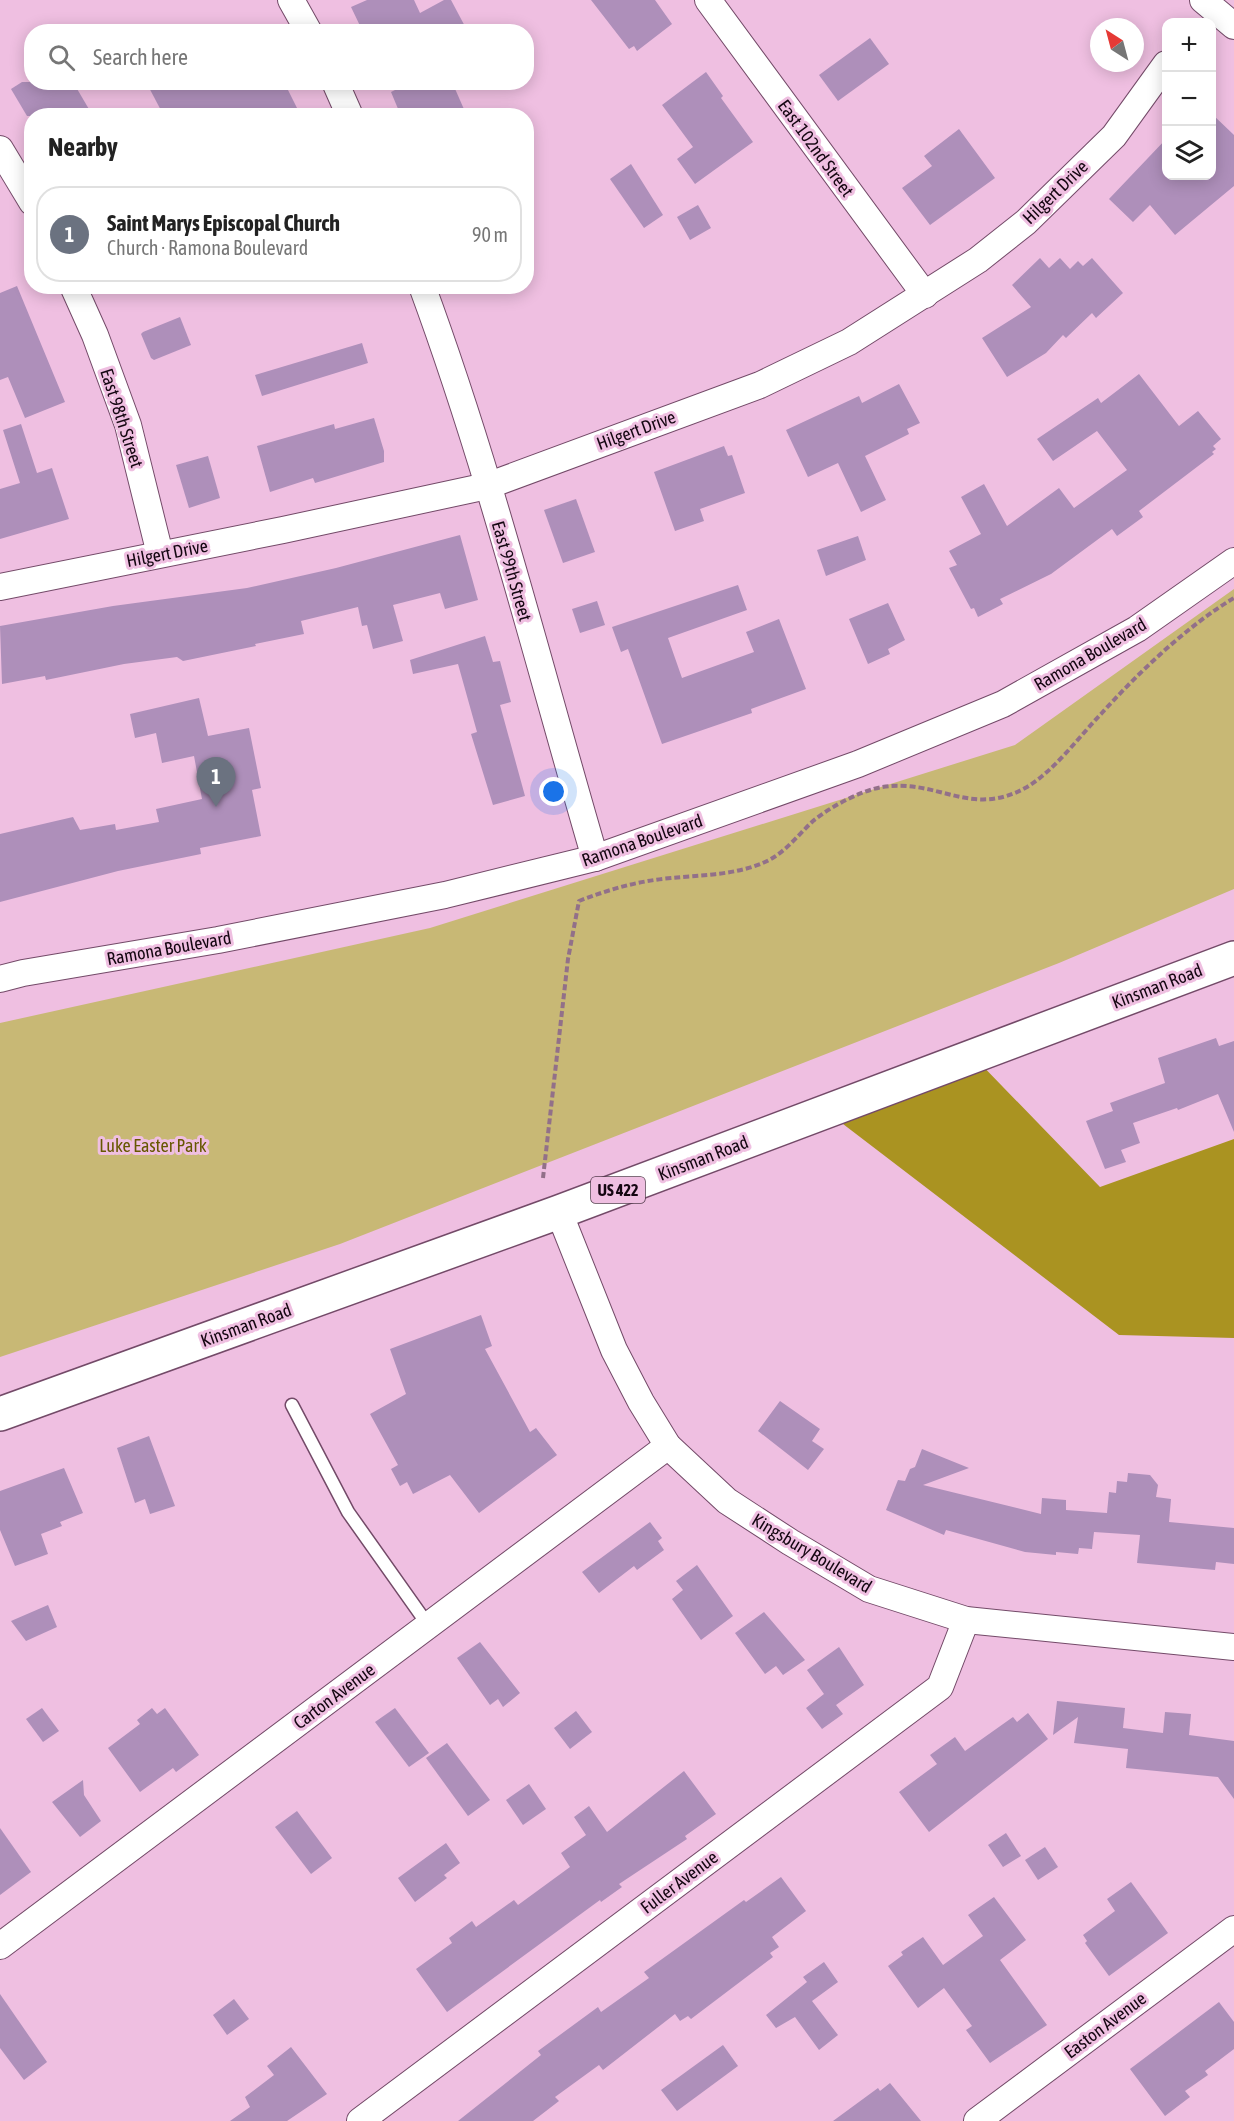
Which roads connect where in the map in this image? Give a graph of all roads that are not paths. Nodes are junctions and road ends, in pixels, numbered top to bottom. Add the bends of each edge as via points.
1 (291, 0) edge
2 (708, 0) edge
3 (1203, 10) edge
4 (304, 24) edge
5 (1234, 26) edge
6 (1162, 71) edge
7 (339, 90) edge
8 (346, 108) edge
9 (0, 149) edge
10 (24, 189) edge
11 (77, 294) edge
12 (425, 294) edge
13 (925, 295) junction
14 (487, 486) junction
15 (160, 554) junction
16 (1234, 561) edge
17 (0, 587) edge
18 (595, 858) junction
19 (1234, 957) edge
20 (0, 979) edge
21 (559, 1212) junction
22 (292, 1405) dead end
23 (0, 1414) edge
24 (668, 1446) junction
25 (966, 1620) junction
26 (428, 1625) junction
27 (1234, 1647) edge
28 (1234, 1929) edge
29 (0, 1946) edge
30 (360, 2121) edge
31 (977, 2121) edge

1 - 4 street
2 - 13 street, East 102nd Street
3 - 5 street
6 - 13 street, Hilgert Drive via 1114,136 1026,222
7 - 8 street
9 - 10 street
11 - 15 street, East 98th Street via 128,425
12 - 14 street, East 99th Street
13 - 14 street, Hilgert Drive via 849,342 760,385
14 - 15 street, Hilgert Drive
14 - 18 street, East 99th Street
15 - 17 street, Hilgert Drive
16 - 18 street, Ramona Boulevard via 1137,629 1003,704 858,764
18 - 20 street, Ramona Boulevard via 445,895
19 - 21 main road, Kinsman Road / US 422
21 - 23 main road, Kinsman Road / US 422
21 - 24 street, Kingsbury Boulevard via 614,1350
22 - 26 lane via 348,1512
24 - 25 street, Kingsbury Boulevard via 727,1501 869,1589
24 - 26 street, Carton Avenue
25 - 27 street, Kingsbury Boulevard
25 - 30 street, Fuller Avenue via 940,1687
26 - 29 street, Carton Avenue
28 - 31 street, Easton Avenue

